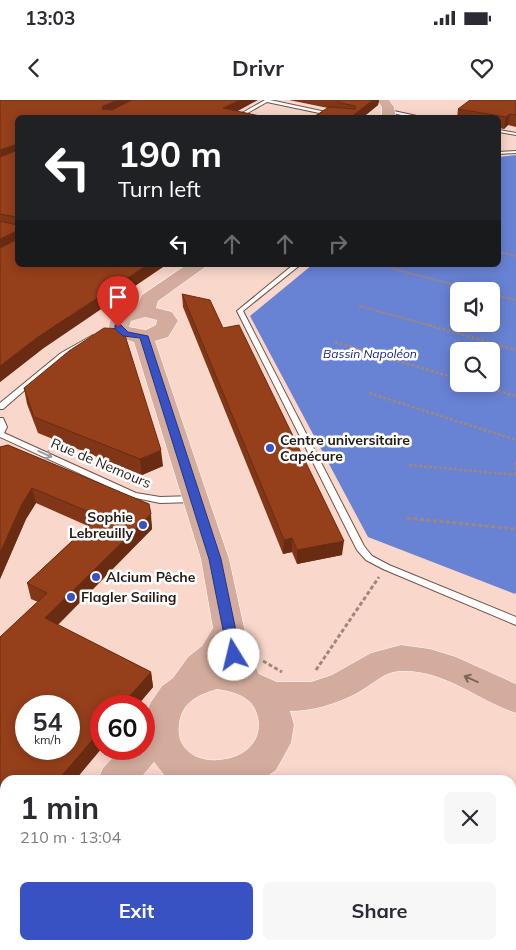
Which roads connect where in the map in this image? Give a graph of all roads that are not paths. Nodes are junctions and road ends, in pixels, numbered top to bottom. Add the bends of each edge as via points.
1 (267, 101) edge
2 (387, 110) edge
3 (242, 115) edge
4 (337, 115) edge
5 (410, 115) edge
6 (501, 131) edge
7 (516, 134) edge
8 (516, 152) edge
9 (501, 153) edge
10 (196, 267) edge
11 (295, 267) edge
12 (145, 311) junction
13 (111, 331) junction
14 (143, 336) junction
15 (0, 407) edge
16 (0, 420) edge
17 (0, 434) edge
18 (195, 499) junction
19 (516, 621) edge
20 (230, 627) junction
21 (186, 685) junction
22 (256, 688) junction
23 (516, 698) edge
24 (155, 728) edge
25 (155, 743) edge
26 (132, 760) edge
27 (120, 775) edge
28 (201, 775) edge
29 (231, 775) edge

1 - 3 lane
1 - 4 lane
2 - 5 lane
6 - 7 lane
8 - 9 lane
10 - 12 main road via 155,294
11 - 19 lane via 240,311 360,548 369,558 386,567
12 - 13 main road via 125,316
12 - 14 main road via 163,315 168,323 162,331
13 - 14 main road
13 - 15 lane via 69,350
14 - 18 main road
16 - 17 lane via 3,427
17 -> 18 lane, Rue de Nemours via 134,495 160,500
18 - 20 main road via 221,580
20 - 21 main road via 213,655 199,666
20 - 22 main road via 234,655
21 - 22 main road via 217,676 233,677
21 - 24 main road via 167,703
23 -> 22 main road via 435,663 408,658 381,662 346,683 305,698 286,698
22 - 29 main road via 273,706 277,721 274,742 266,765
25 - 28 main road via 163,747 174,761
26 - 27 main road

